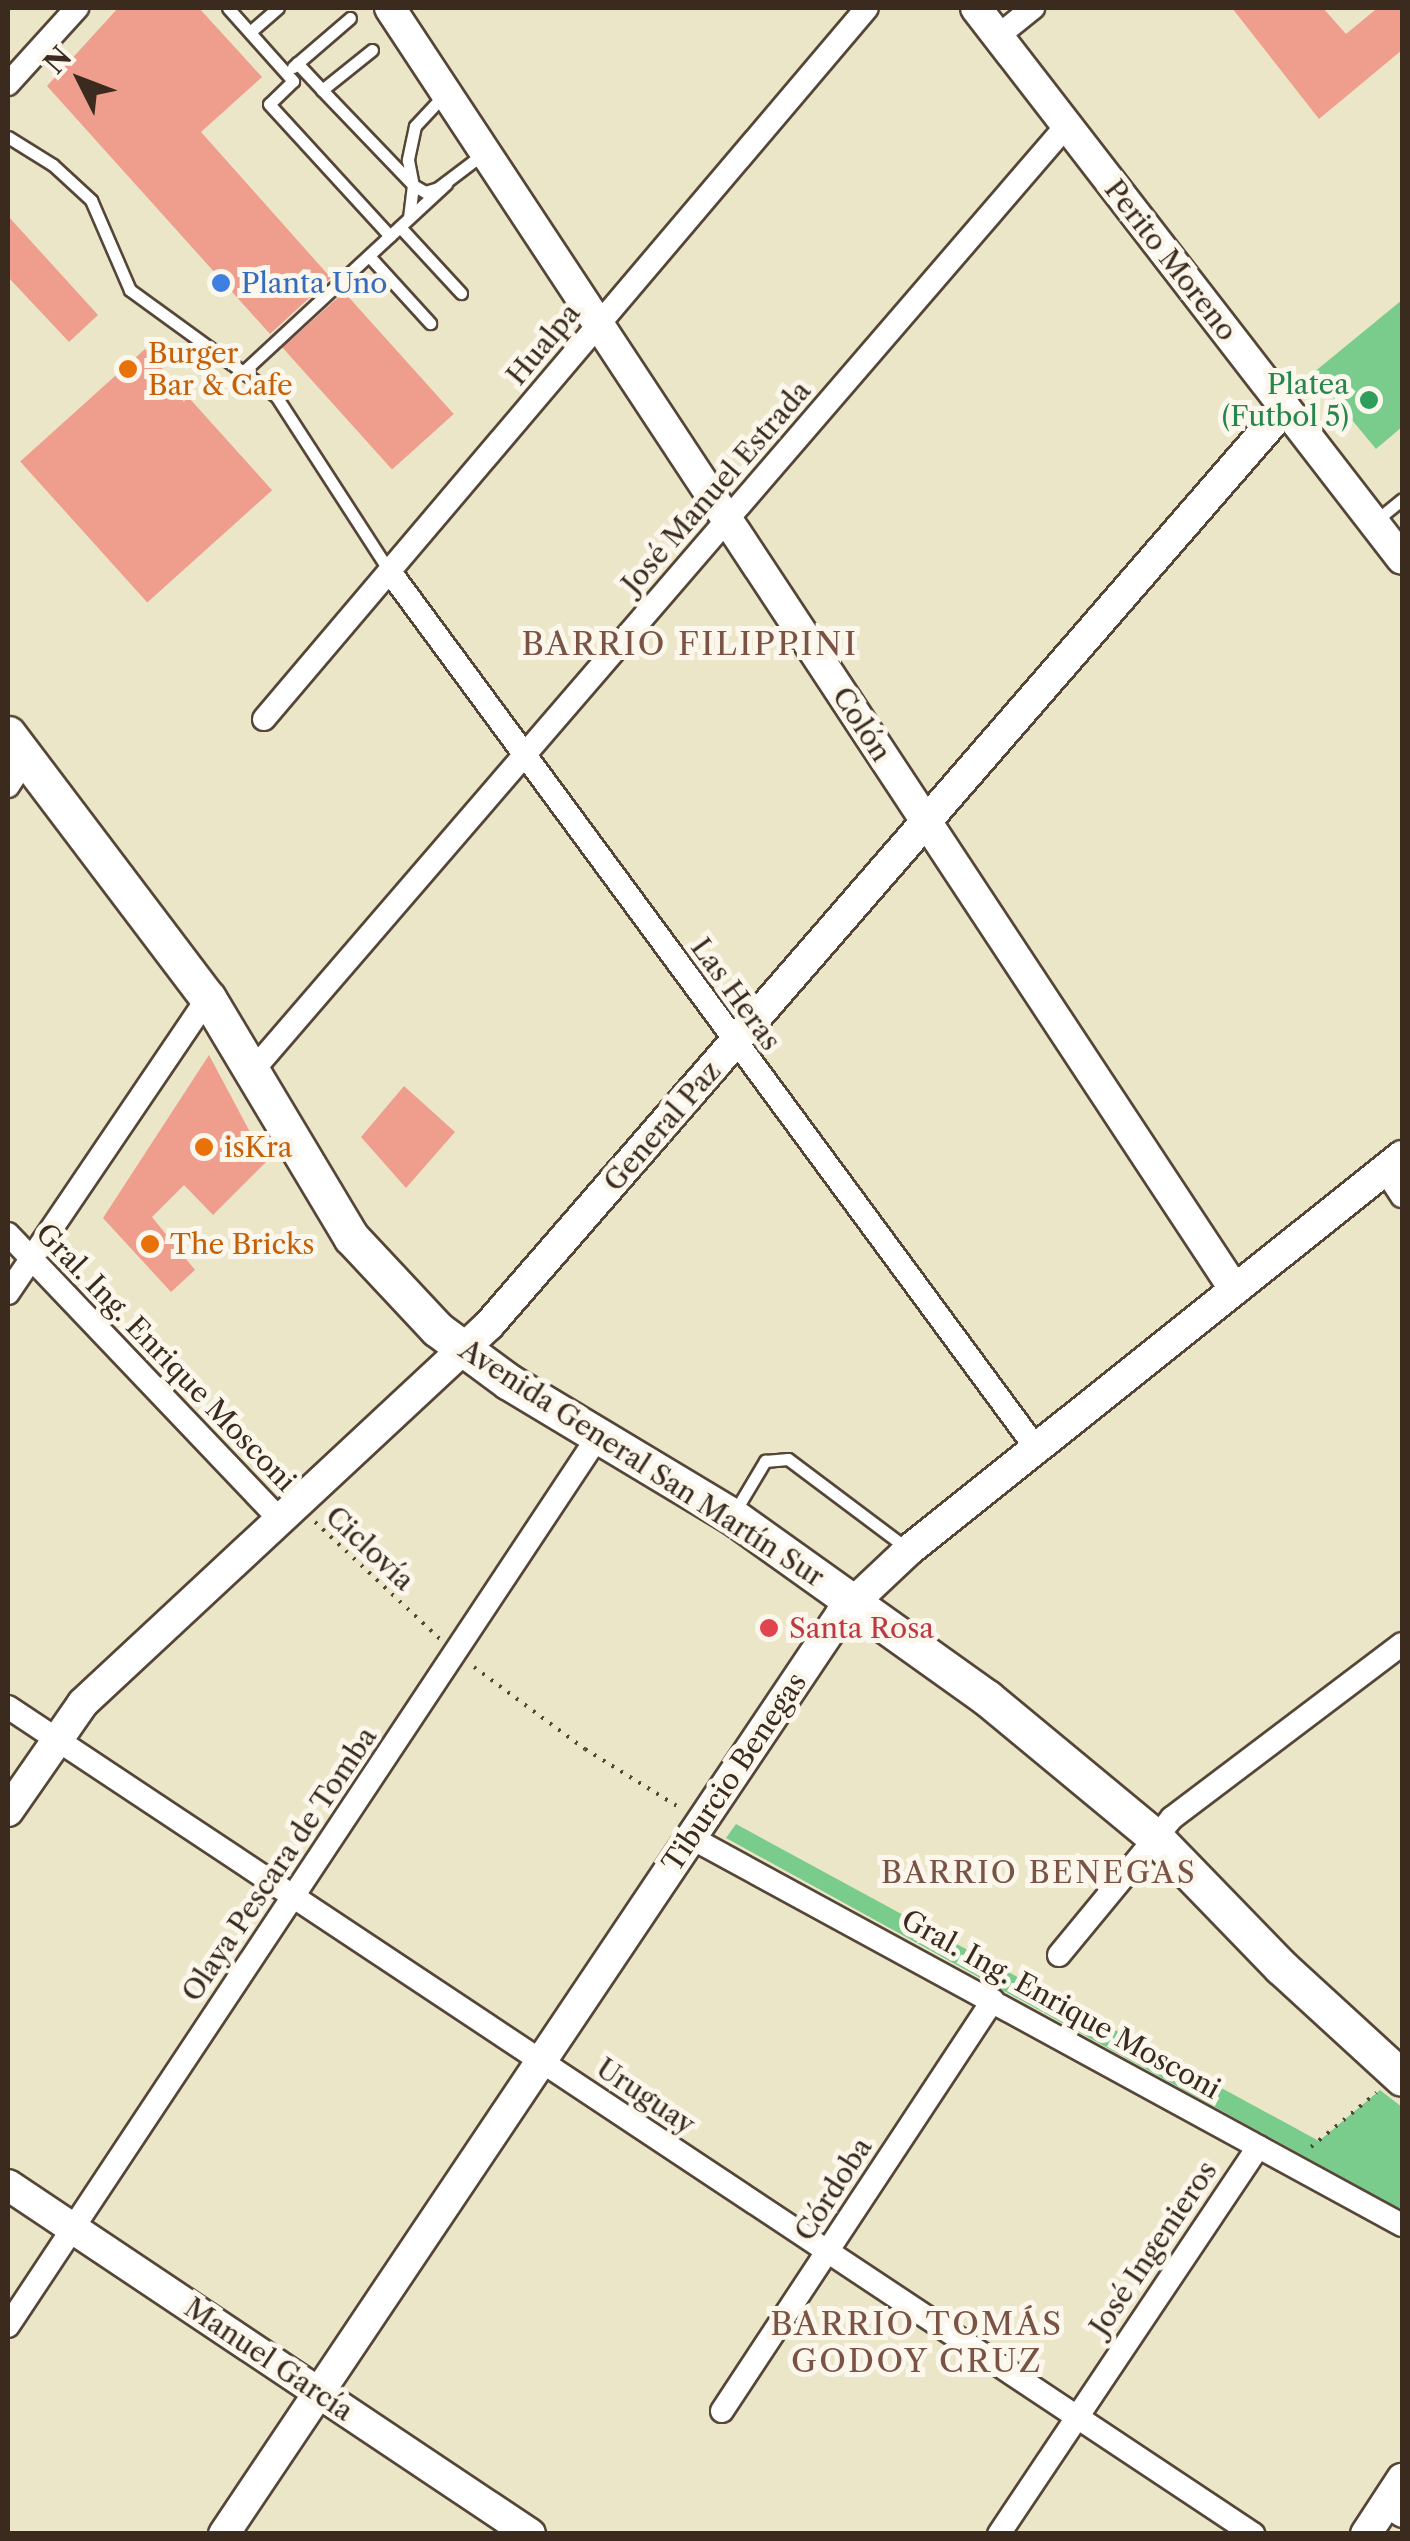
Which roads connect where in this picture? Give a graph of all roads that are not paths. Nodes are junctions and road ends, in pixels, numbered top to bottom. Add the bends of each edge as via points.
1 (77, 8) edge
2 (228, 8) edge
3 (278, 8) edge
4 (390, 8) edge
5 (867, 8) edge
6 (976, 8) edge
7 (1033, 8) edge
8 (350, 18) dead end
9 (250, 32) junction
10 (998, 36) junction
11 (372, 50) dead end
12 (297, 63) junction
13 (286, 72) junction
14 (10, 76) edge
15 (322, 90) junction
16 (446, 92) junction
17 (1067, 125) junction
18 (8, 137) edge
19 (485, 152) junction
20 (446, 184) junction
21 (413, 185) junction
22 (399, 227) junction
23 (369, 256) junction
24 (461, 293) dead end
25 (430, 323) dead end
26 (598, 325) junction
27 (245, 370) junction
28 (1284, 408) junction
29 (1402, 500) edge
30 (728, 520) junction
31 (1374, 522) junction
32 (1402, 559) edge
33 (390, 572) junction
34 (264, 719) dead end
35 (524, 756) junction
36 (14, 759) edge
37 (926, 822) junction
38 (208, 998) junction
39 (736, 1041) junction
40 (254, 1070) junction
41 (1394, 1163) edge
42 (1402, 1196) edge
43 (8, 1234) edge
44 (32, 1258) junction
45 (1236, 1290) junction
46 (8, 1293) edge
47 (464, 1352) junction
48 (598, 1435) junction
49 (1036, 1448) junction
50 (289, 1514) junction
51 (732, 1516) junction
52 (909, 1550) junction
53 (854, 1599) junction
54 (1402, 1644) edge
55 (8, 1706) edge
56 (56, 1739) junction
57 (8, 1811) edge
58 (696, 1829) junction
59 (1154, 1836) junction
60 (292, 1896) junction
61 (1059, 1955) road end
62 (994, 2000) junction
63 (540, 2060) junction
64 (1390, 2084) edge
65 (1258, 2146) junction
66 (8, 2185) edge
67 (1402, 2225) edge
68 (73, 2228) junction
69 (827, 2253) junction
70 (8, 2326) edge
71 (318, 2392) junction
72 (722, 2411) dead end
73 (1075, 2418) junction
74 (1402, 2479) edge
75 (1394, 2510) edge
76 (224, 2534) edge
77 (530, 2534) edge
78 (999, 2534) edge
79 (1253, 2534) edge
80 (1366, 2534) edge

1 - 14 street
2 - 9 lane
3 - 9 lane
4 - 16 street, Colón
5 - 26 street, Hualpa
6 - 10 street, Perito Moreno
7 - 10 street
8 - 12 lane
9 - 13 lane
10 - 17 street, Perito Moreno
11 - 15 lane
12 - 13 lane
12 - 15 lane
13 - 22 lane via 293,81 269,104
15 - 21 lane
16 - 19 street, Colón
16 - 21 lane via 415,126 408,160
17 - 28 street, Perito Moreno
17 - 30 street, José Manuel Estrada
18 - 27 lane via 91,200 130,290
19 - 20 lane
19 - 26 street, Colón
20 - 21 lane via 424,192
20 - 22 lane
21 - 22 lane
22 - 23 lane
22 - 24 lane
23 - 25 lane
23 - 27 lane
26 - 30 street, Colón
26 - 33 street, Hualpa
27 - 33 lane via 276,396
28 - 31 street, Perito Moreno
28 - 37 street, General Paz
29 - 31 lane
30 - 35 street, José Manuel Estrada
30 - 37 street, Colón
31 - 32 street, Perito Moreno
33 - 34 street, Hualpa
33 - 35 street, Las Heras
35 - 39 street, Las Heras
35 - 40 street, José Manuel Estrada
36 - 38 main road, Avenida General San Martín Sur
37 - 39 street, General Paz
37 - 45 street, Colón
38 - 40 main road, Avenida General San Martín Sur
38 - 44 street
39 - 47 street, General Paz
39 - 49 street, Las Heras
40 - 47 main road, Avenida General San Martín Sur via 352,1237
41 - 42 street
41 - 45 street, Tiburcio Benegas
43 - 44 street, Gral. Ing. Enrique Mosconi
44 - 46 street
44 - 50 street, Gral. Ing. Enrique Mosconi
45 - 49 street, Tiburcio Benegas
47 - 48 main road, Avenida General San Martín Sur
47 - 50 street, General Paz
48 - 51 main road, Avenida General San Martín Sur
48 - 60 street, Olaya Pescara de Tomba
49 - 52 street, Tiburcio Benegas
50 - 56 street, General Paz via 83,1703
51 - 52 lane via 765,1461 788,1459
51 - 53 main road, Avenida General San Martín Sur
52 - 53 street, Tiburcio Benegas
53 - 58 street, Tiburcio Benegas
53 - 59 main road, Avenida General San Martín Sur
54 - 59 street
55 - 56 street, Uruguay
56 - 57 street, General Paz
56 - 60 street, Uruguay
58 - 62 street, Gral. Ing. Enrique Mosconi
58 - 63 street, Tiburcio Benegas
59 - 61 street
59 - 64 main road, Avenida General San Martín Sur
60 - 63 street, Uruguay
60 - 68 street, Olaya Pescara de Tomba
62 - 65 street, Gral. Ing. Enrique Mosconi
62 - 69 street, Córdoba
63 - 69 street, Uruguay
63 - 71 street, Tiburcio Benegas
65 - 67 street, Gral. Ing. Enrique Mosconi
65 - 73 street, José Ingenieros
66 - 68 street, Manuel García
68 - 70 street, Olaya Pescara de Tomba
68 - 71 street, Manuel García
69 - 72 street, Córdoba
69 - 73 street, Uruguay
71 - 76 street, Tiburcio Benegas
71 - 77 street, Manuel García
73 - 78 street, José Ingenieros
73 - 79 street, Uruguay
74 - 75 street
75 - 80 street

